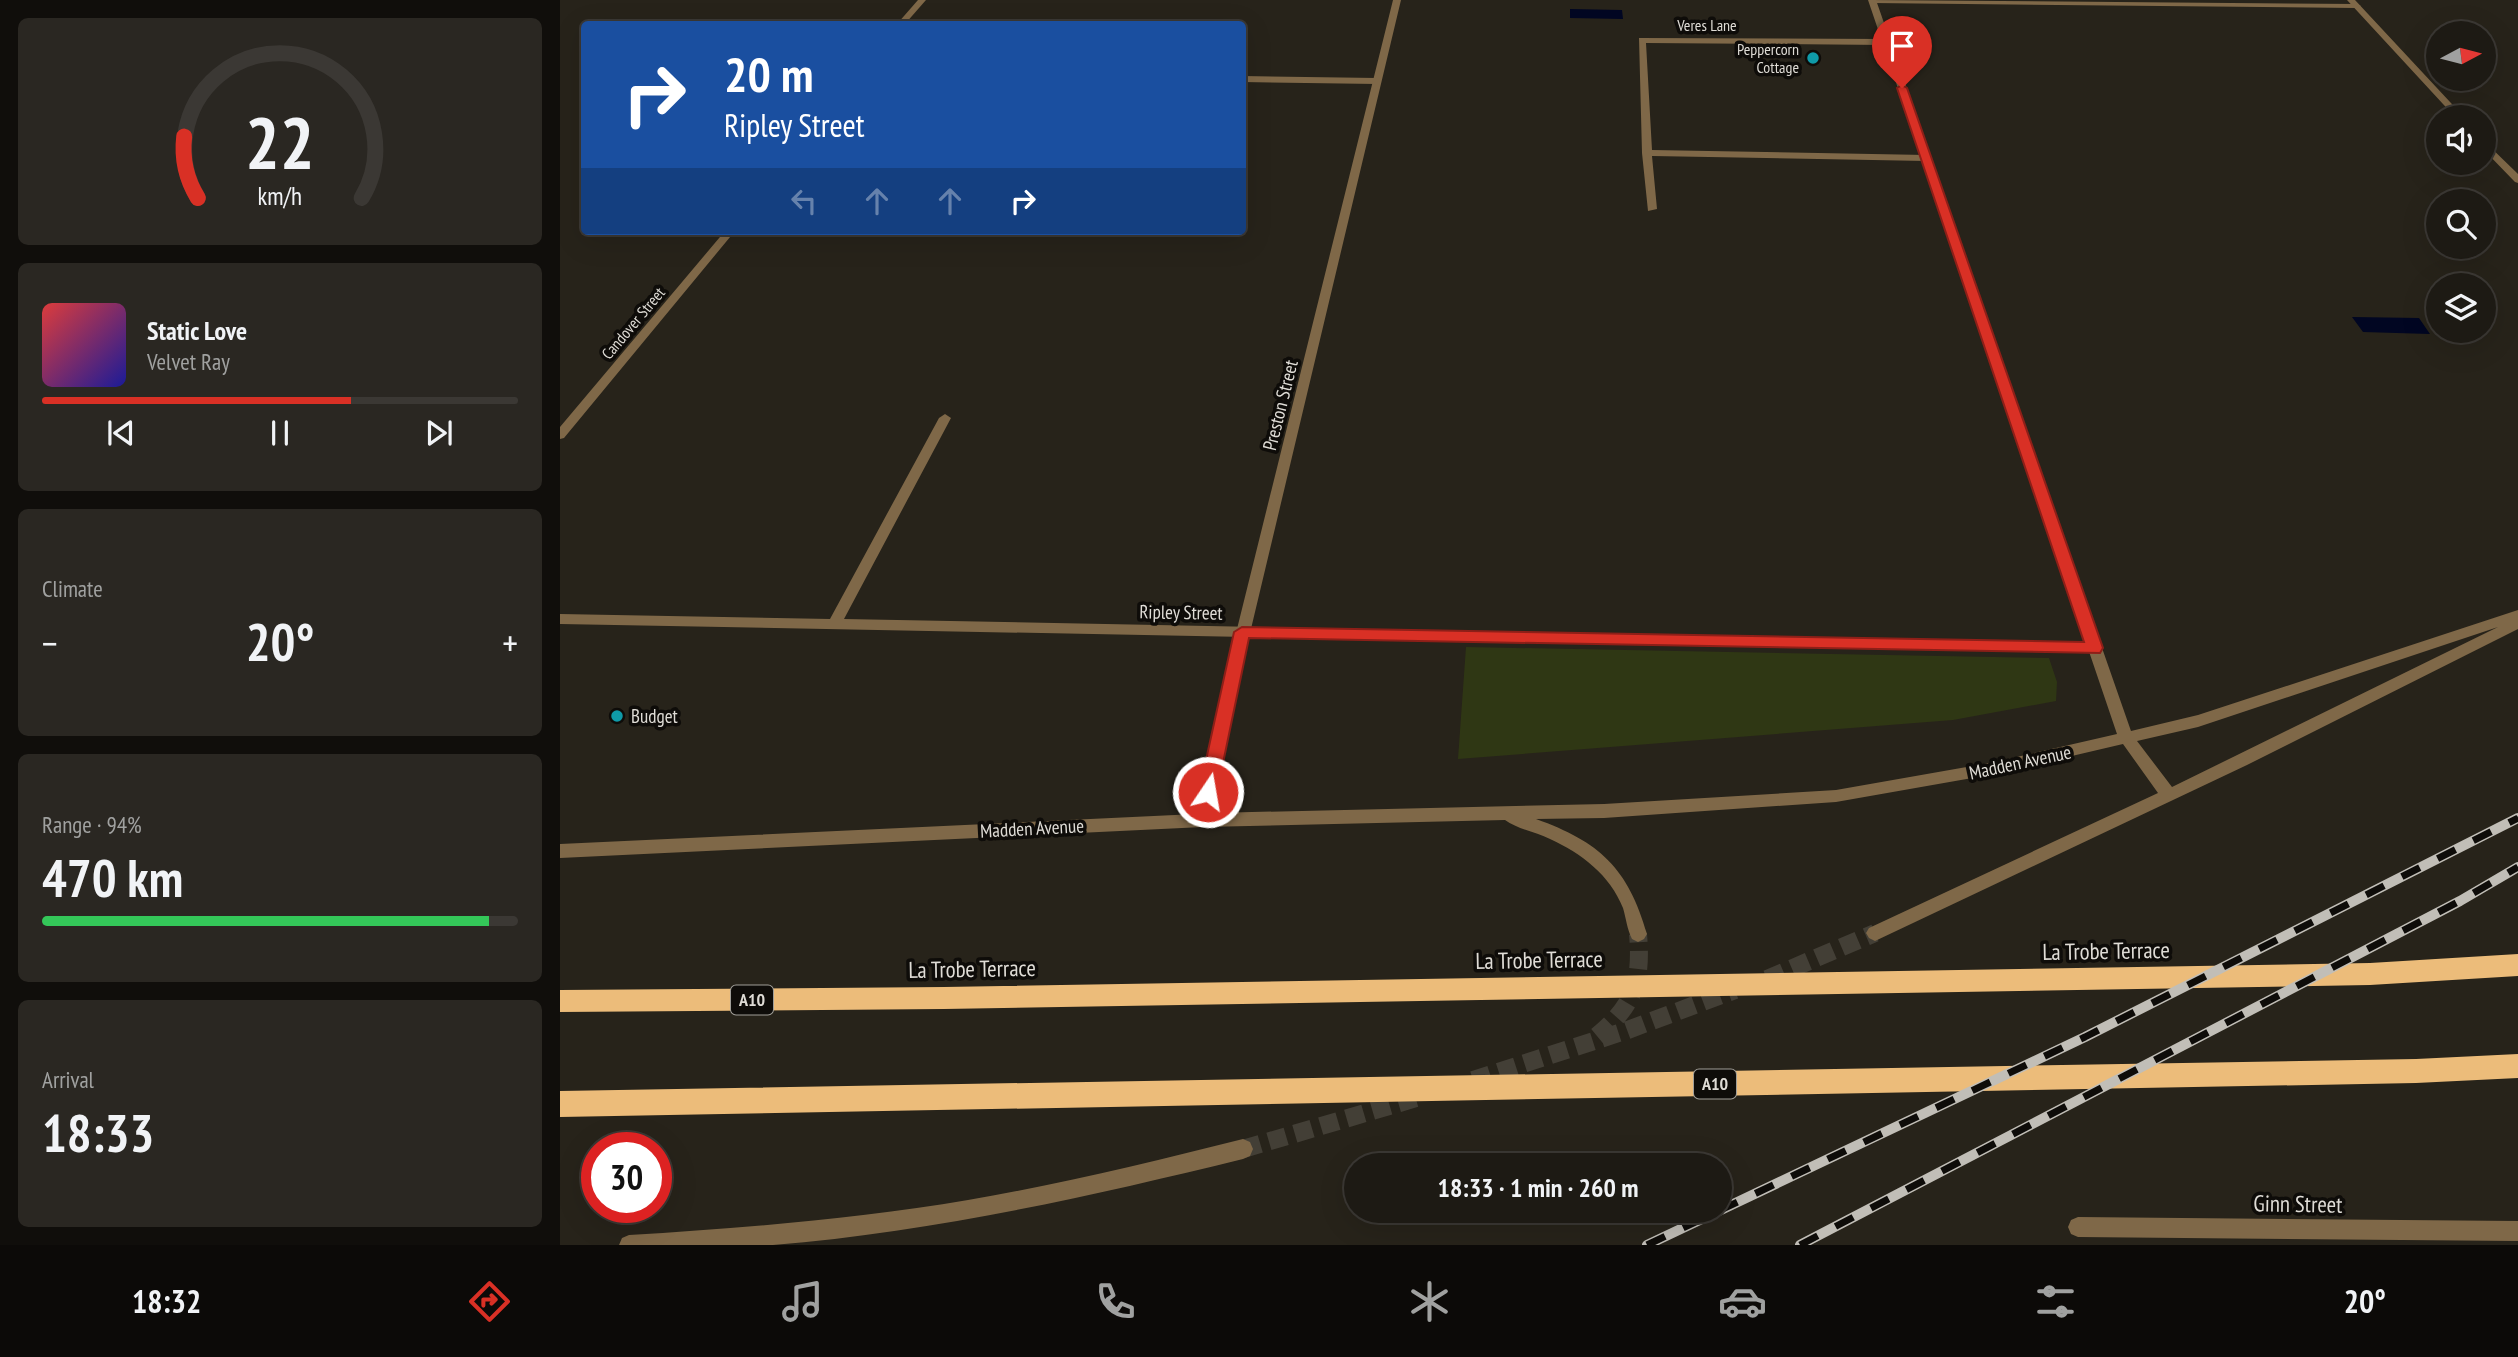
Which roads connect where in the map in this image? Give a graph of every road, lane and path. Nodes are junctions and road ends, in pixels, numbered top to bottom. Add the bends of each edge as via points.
1 (922, 0) edge
2 (1397, 0) edge
3 (1872, 1) edge
4 (2354, 3) edge
5 (904, 21) edge
6 (1886, 42) junction
7 (1246, 79) edge
8 (1377, 81) junction
9 (2449, 105) edge
10 (1647, 153) junction
11 (2496, 157) edge
12 (1926, 158) junction
13 (2518, 180) edge
14 (1652, 209) dead end
15 (727, 235) edge
16 (945, 418) dead end
17 (560, 435) edge
18 (2518, 615) edge
19 (560, 619) edge
20 (2518, 623) edge
21 (834, 624) junction
22 (1242, 632) junction
23 (2095, 648) junction
24 (2127, 739) junction
25 (2168, 794) junction
26 (1504, 814) junction
27 (1203, 820) junction
28 (560, 851) edge
29 (1875, 933) tunnel mouth
30 (1638, 934) tunnel mouth
31 (2518, 965) edge
32 (560, 1001) edge
33 (2518, 1066) edge
34 (560, 1104) edge
35 (1243, 1149) tunnel mouth
36 (2078, 1227) dead end
37 (2518, 1231) edge
38 (629, 1245) edge

1 - 5 street
2 - 8 street, Preston Street
3 - 4 street
3 - 6 street
4 - 9 street
6 - 10 street, Veres Lane via 1642,40
6 - 12 street
7 - 8 street
8 - 22 street, Preston Street
10 - 12 street
10 - 14 street, Veres Lane
11 - 13 street
12 - 23 street
15 - 17 street, Candover Street
16 - 21 street
18 - 24 street, Madden Avenue via 2198,721
19 - 21 street, Ripley Street
20 - 25 street
21 - 22 street, Ripley Street
22 - 23 street, Ripley Street
22 - 27 street, Preston Street
23 - 24 street
24 - 25 street
24 - 26 street, Madden Avenue via 1836,796
25 - 29 street
26 - 27 street, Madden Avenue
26 - 30 street, Madden Avenue via 1557,833 1596,857 1623,888
27 - 28 street, Madden Avenue
31 - 32 highway, La Trobe Terrace / A10 via 2370,974
33 - 34 highway, A10
35 - 38 street via 1013,1202 887,1222
36 - 37 street, Ginn Street

